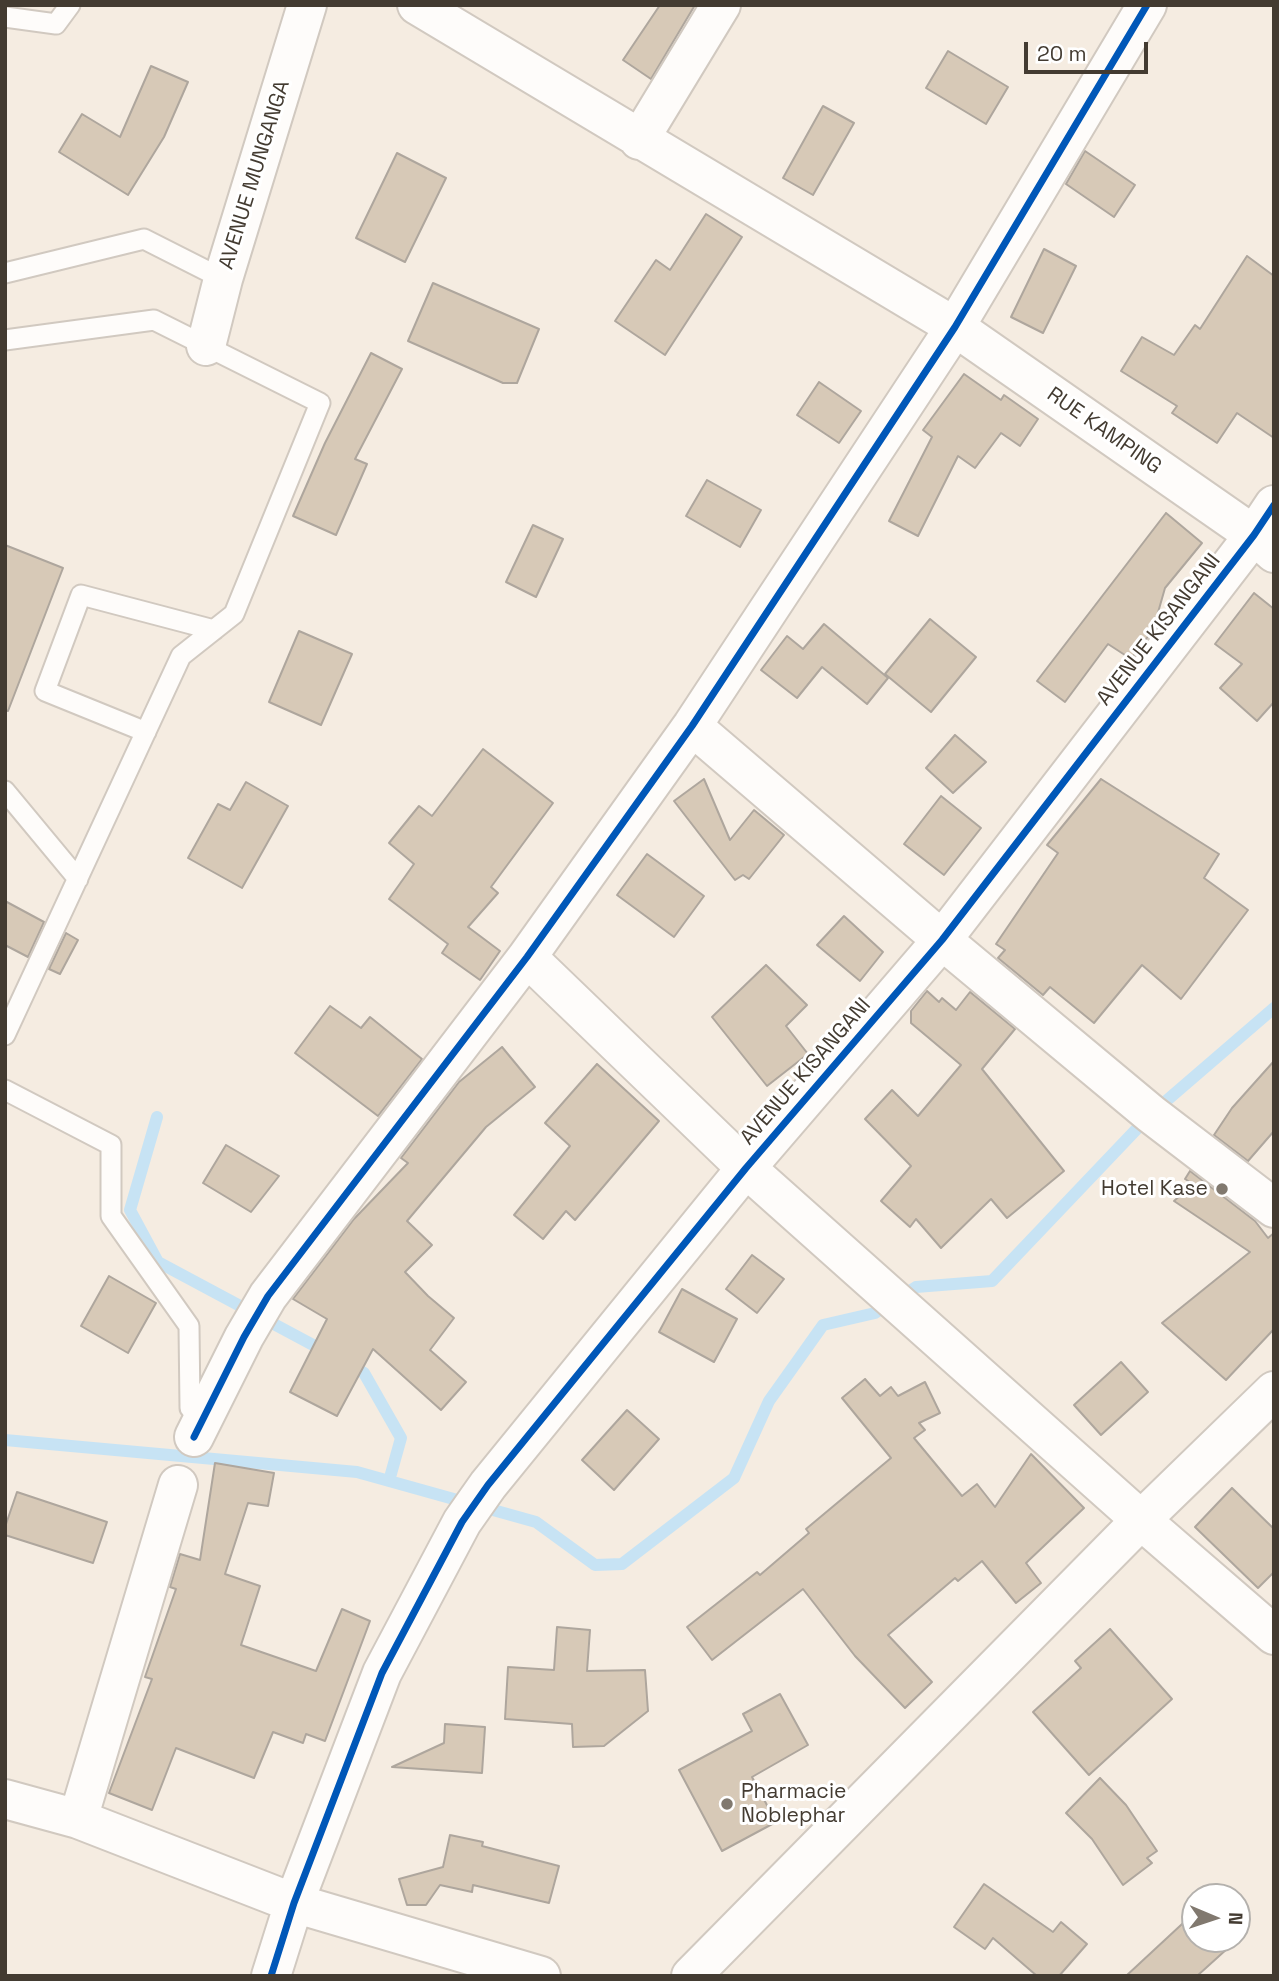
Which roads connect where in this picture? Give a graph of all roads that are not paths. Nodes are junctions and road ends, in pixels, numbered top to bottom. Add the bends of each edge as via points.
1 (70, 5) edge
2 (307, 5) edge
3 (417, 5) edge
4 (721, 5) edge
5 (1147, 5) edge
6 (5, 17) edge
7 (639, 140) junction
8 (5, 273) edge
9 (223, 279) junction
10 (955, 327) junction
11 (5, 340) edge
12 (206, 346) junction
13 (1267, 531) edge
14 (214, 630) junction
15 (692, 726) junction
16 (146, 732) junction
17 (5, 791) edge
18 (78, 879) junction
19 (942, 940) junction
20 (527, 957) junction
21 (5, 1035) edge
22 (5, 1090) edge
23 (746, 1168) junction
24 (1274, 1208) edge
25 (1274, 1391) edge
26 (198, 1429) joint
27 (178, 1485) dead end
28 (1141, 1520) junction
29 (1274, 1635) edge
30 (5, 1799) edge
31 (78, 1819) junction
32 (294, 1903) junction
33 (271, 1976) edge
34 (541, 1976) edge
35 (691, 1976) edge

1 - 6 lane via 56,24
2 - 9 street, AVENUE MUNGANGA
3 - 7 street, RUE KAMPING
4 - 7 street
5 - 10 street
7 - 10 street, RUE KAMPING
8 - 9 lane via 144,239
9 - 12 street, AVENUE MUNGANGA
10 - 13 street, RUE KAMPING
10 - 15 street
11 - 12 lane via 155,320
12 - 14 lane via 320,403 234,614
13 - 19 street, AVENUE KISANGANI
14 - 16 lane via 181,656
14 - 16 lane via 81,595 45,691
15 - 19 street
15 - 20 street
16 - 18 lane
17 - 18 lane
18 - 21 lane
19 - 23 street, AVENUE KISANGANI
19 - 24 street via 1151,1114
20 - 23 street
20 - 26 street via 268,1296
22 - 26 lane via 111,1145 111,1216 189,1326 190,1408
23 - 28 street
23 - 32 street, AVENUE KISANGANI via 462,1522 382,1673
25 - 28 street
27 - 31 street
28 - 29 street
28 - 35 street
30 - 31 street
31 - 32 street
32 - 33 street, AVENUE KISANGANI
32 - 34 street

